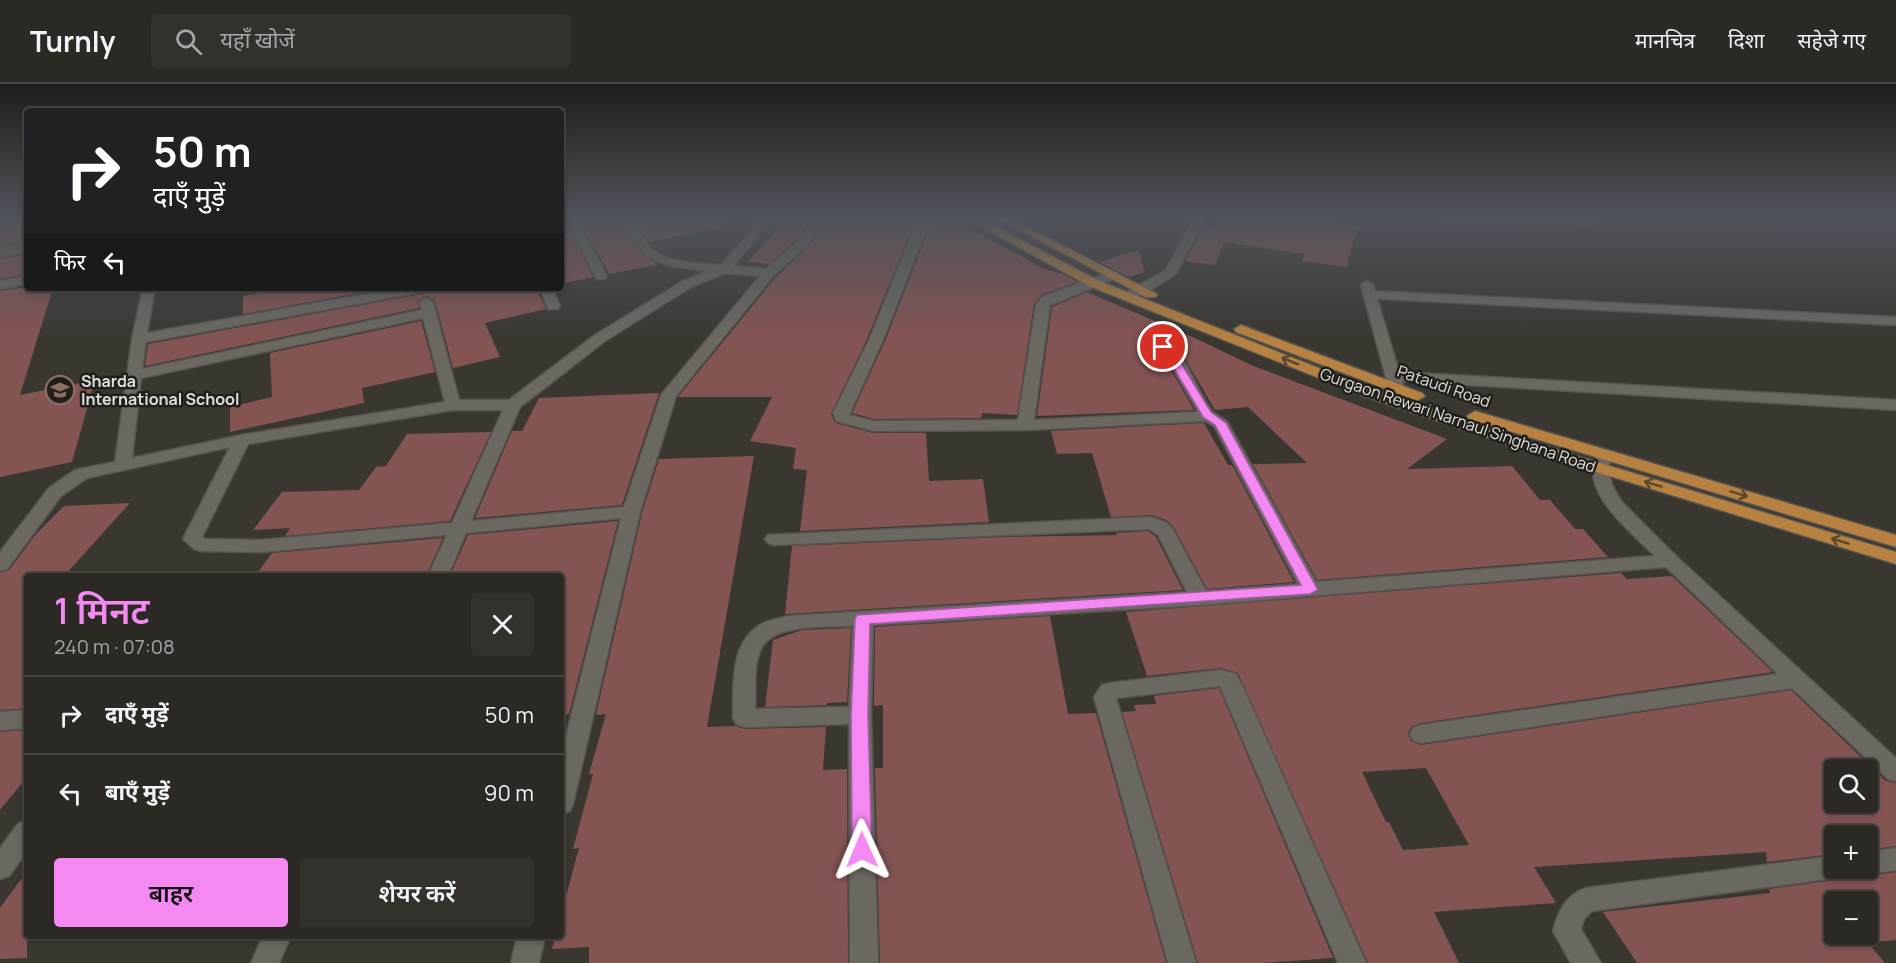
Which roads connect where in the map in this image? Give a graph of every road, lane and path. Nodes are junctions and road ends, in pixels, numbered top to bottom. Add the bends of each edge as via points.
1 (591, 257) edge
2 (657, 257) edge
3 (735, 257) edge
4 (787, 257) edge
5 (909, 257) edge
6 (1045, 257) edge
7 (1078, 257) edge
8 (1179, 257) edge
9 (725, 268) junction
10 (769, 273) junction
11 (1113, 275) junction
12 (601, 276) dead end
13 (24, 281) edge
14 (1093, 283) junction
15 (0, 285) edge
16 (148, 291) edge
17 (406, 291) edge
18 (424, 291) edge
19 (547, 291) edge
20 (1134, 293) junction
21 (553, 306) dead end
22 (428, 313) junction
23 (1896, 321) edge
24 (139, 339) junction
25 (1163, 347) dead end
26 (136, 375) junction
27 (1395, 389) junction
28 (453, 405) junction
29 (513, 405) junction
30 (1896, 405) edge
31 (1207, 414) junction
32 (1025, 425) junction
33 (242, 440) junction
34 (1602, 461) junction
35 (123, 464) junction
36 (631, 512) junction
37 (459, 529) junction
38 (774, 539) dead end
39 (1896, 541) edge
40 (1896, 558) edge
41 (1671, 561) junction
42 (0, 565) edge
43 (439, 573) edge
44 (1310, 590) junction
45 (1200, 598) junction
46 (862, 619) junction
47 (1798, 679) junction
48 (860, 715) junction
49 (24, 719) edge
50 (0, 721) edge
51 (1421, 734) dead end
52 (1896, 772) edge
53 (564, 791) edge
54 (24, 835) edge
55 (1896, 859) edge
56 (1878, 862) edge
57 (0, 868) edge
58 (1824, 868) edge
59 (276, 939) edge
60 (530, 939) edge
61 (265, 963) edge
62 (525, 963) edge
63 (864, 963) edge
64 (1182, 963) edge
65 (1352, 963) edge
66 (1587, 963) edge

1 - 12 street
2 - 9 street
3 - 9 street
4 - 10 street
5 - 32 street via 842,418 874,426
6 - 14 main road, Gurgaon Rewari Narnaul Singhana Road
7 - 11 main road
8 - 20 street via 1171,272
9 - 10 street
9 - 29 street via 687,284 600,338
10 - 36 street via 669,395
11 - 14 street
11 - 20 main road
13 - 15 street
14 - 20 main road, Gurgaon Rewari Narnaul Singhana Road
14 - 32 street via 1043,305
16 - 24 street
17 - 24 street
18 - 22 street
19 - 21 street
20 - 27 main road, Gurgaon Rewari Narnaul Singhana Road
22 - 26 street
22 - 28 street
23 - 27 street via 1368,290
24 - 26 street
25 - 31 street via 1172,355
26 - 35 street
27 - 30 street
27 - 34 main road, Gurgaon Rewari Narnaul Singhana Road
28 - 29 street
28 - 33 street
29 - 37 street
31 - 32 street
31 - 44 street via 1220,423
33 - 35 street
33 - 37 street via 192,538 201,545 262,546
34 -> 39 main road
40 -> 34 main road, Gurgaon Rewari Narnaul Singhana Road
34 - 41 street via 1603,485 1614,504
35 - 42 street via 81,474 55,492
36 - 37 street
36 - 53 street
37 - 43 street
38 - 45 street via 1151,523 1166,532
41 - 44 street
41 - 47 street
44 - 45 street
45 - 46 street
46 - 48 street
46 - 48 street via 788,623 766,630 755,639 748,653 744,718
47 - 51 street
47 - 52 street
48 - 63 street
49 - 50 street
54 - 57 street
55 - 56 street
58 - 66 street via 1586,900 1572,912 1567,931
59 - 61 street
60 - 62 street
64 - 65 street via 1105,697 1110,691 1220,678 1228,680 1232,687

